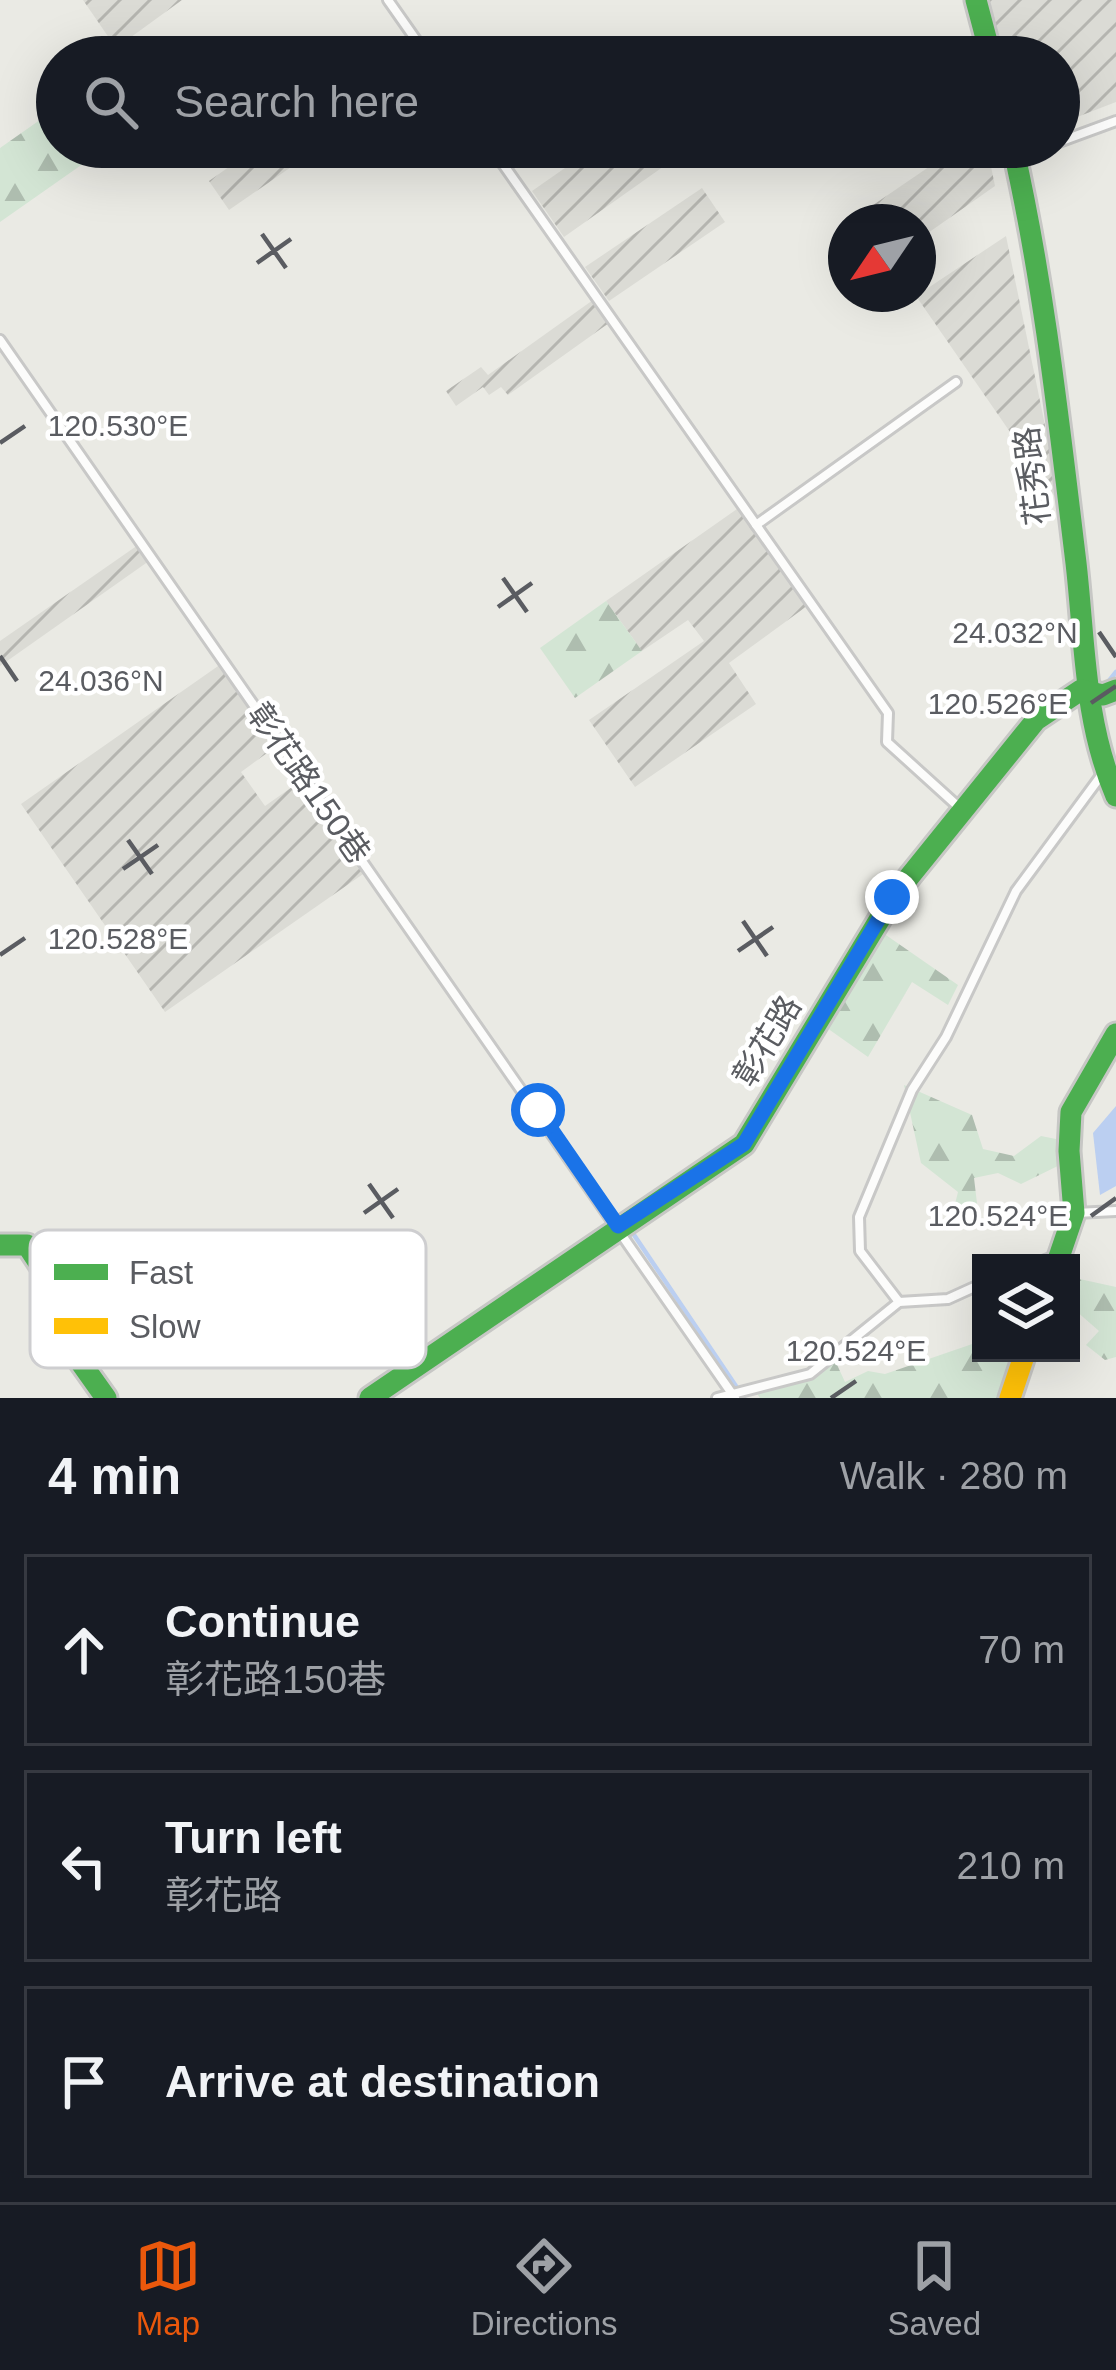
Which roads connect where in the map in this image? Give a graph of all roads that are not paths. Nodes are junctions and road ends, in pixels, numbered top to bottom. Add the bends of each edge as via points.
1 (388, 0) edge
2 (976, 0) edge
3 (413, 36) edge
4 (985, 36) edge
5 (1116, 121) edge
6 (1080, 134) edge
7 (506, 168) edge
8 (1017, 168) edge
9 (0, 340) edge
10 (956, 382) dead end
11 (756, 525) junction
12 (1116, 690) edge
13 (1090, 693) junction
14 (1103, 772) junction
15 (1116, 796) edge
16 (963, 811) junction
17 (1116, 1034) edge
18 (1116, 1211) edge
19 (1074, 1214) junction
20 (618, 1226) junction
21 (0, 1245) edge
22 (30, 1249) edge
23 (1060, 1254) edge
24 (972, 1288) edge
25 (899, 1302) junction
26 (426, 1359) edge
27 (1022, 1362) edge
28 (85, 1368) edge
29 (413, 1368) edge
30 (733, 1395) edge
31 (106, 1398) edge
32 (370, 1398) edge
33 (717, 1398) edge
34 (1010, 1398) edge

1 - 3 lane
2 - 4 street
5 - 6 lane
7 - 11 lane
8 - 13 street, 花秀路 via 1046,319
9 - 20 lane, 彰花路150巷
10 - 11 lane
11 - 16 lane via 888,713 887,742
12 - 13 street, 彰花路
13 - 14 street, 花秀路
13 - 16 street, 彰花路 via 1036,720
14 - 15 street, 花秀路
14 - 25 lane via 1016,891 912,1090 859,1217 860,1251
16 - 20 street, 彰花路 via 892,897 744,1144
17 - 19 street via 1072,1112
18 - 19 lane
19 - 23 street
20 - 26 street, 彰花路
20 - 30 lane, 彰花路150巷
21 - 22 street
24 - 25 lane via 948,1300
25 - 30 lane via 810,1374
27 - 34 street
28 - 31 street
29 - 32 street, 彰花路
30 - 33 lane

